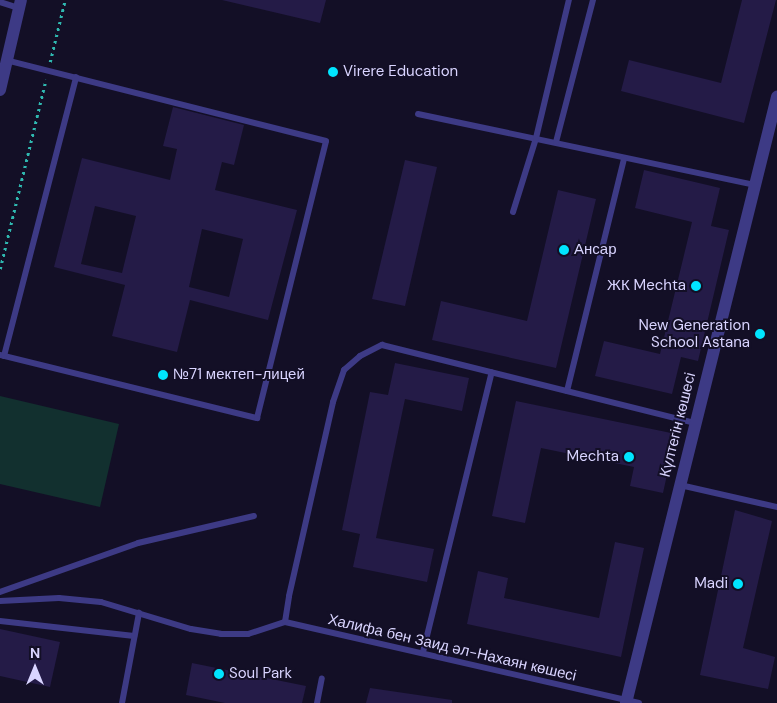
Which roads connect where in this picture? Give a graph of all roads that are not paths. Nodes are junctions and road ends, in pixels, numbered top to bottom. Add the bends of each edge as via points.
1 (569, 0) edge
2 (594, 0) edge
3 (0, 2) edge
4 (20, 4) edge
5 (7, 60) junction
6 (76, 77) junction
7 (0, 90) edge
8 (777, 97) edge
9 (418, 114) dead end
10 (536, 138) junction
11 (556, 142) junction
12 (624, 159) junction
13 (756, 185) junction
14 (513, 212) dead end
15 (2, 356) edge
16 (492, 372) junction
17 (567, 392) junction
18 (695, 424) junction
19 (680, 485) junction
20 (777, 507) edge
21 (254, 516) dead end
22 (0, 592) edge
23 (0, 601) edge
24 (139, 613) junction
25 (0, 621) edge
26 (285, 622) junction
27 (134, 636) junction
28 (423, 652) junction
29 (322, 678) dead end
30 (631, 702) edge
31 (122, 703) edge
32 (317, 703) edge

1 - 10 lane
2 - 11 lane
3 - 4 lane
4 - 5 street
5 - 6 lane
5 - 7 street
6 - 15 lane
6 - 15 lane via 326,141 257,418
8 - 13 street, Күлтегін көшесі
9 - 10 lane
10 - 11 lane
10 - 14 lane
11 - 12 lane
12 - 13 lane
12 - 17 lane
13 - 18 street, Күлтегін көшесі
16 - 17 lane
16 - 26 lane via 382,345 360,356 344,370 333,402
16 - 28 lane
17 - 18 lane
18 - 19 street, Күлтегін көшесі
19 - 20 lane
19 - 30 street, Күлтегін көшесі
21 - 22 lane via 138,543
23 - 24 lane via 59,598 101,602
24 - 26 lane via 191,630 221,634 248,634
24 - 27 lane
25 - 27 lane
26 - 28 lane, Халифа бен Заид әл-Нахаян көшесі
27 - 31 lane
28 - 30 lane, Халифа бен Заид әл-Нахаян көшесі
29 - 32 lane

